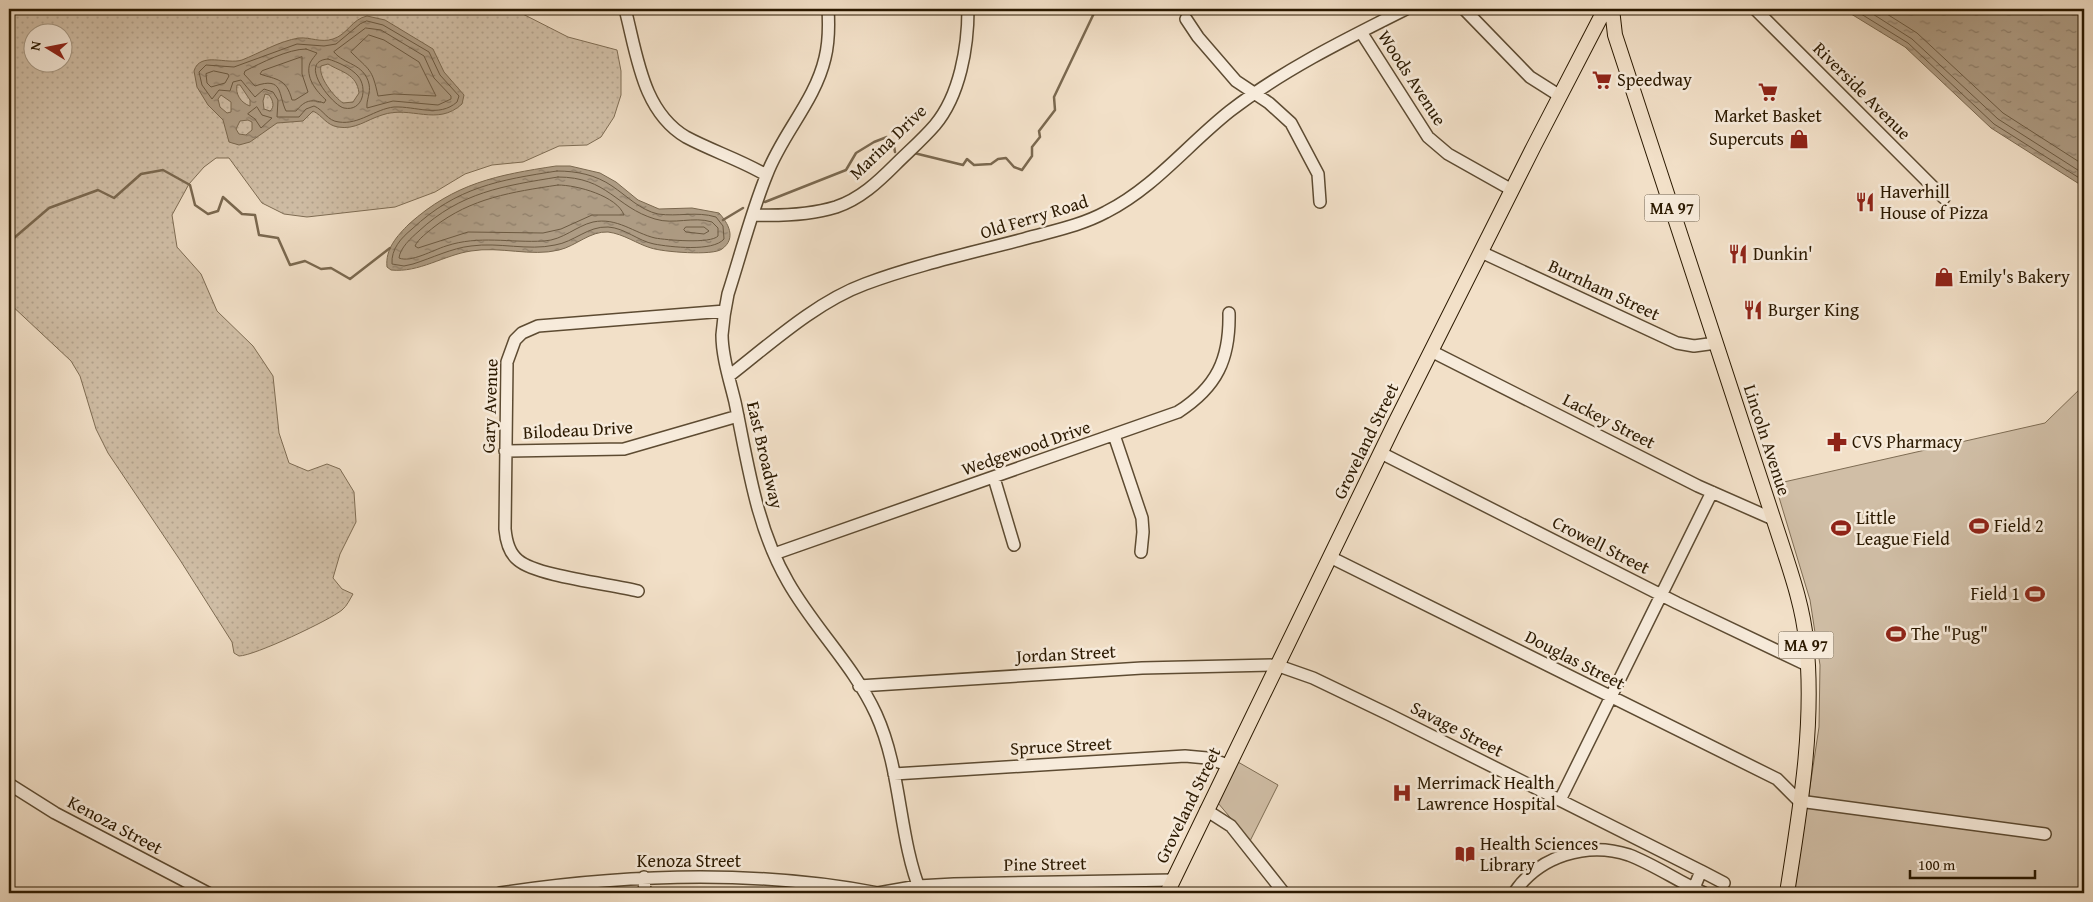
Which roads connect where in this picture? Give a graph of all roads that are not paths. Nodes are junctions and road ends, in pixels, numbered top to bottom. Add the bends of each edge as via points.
1 (626, 9) edge
2 (828, 9) edge
3 (968, 9) edge
4 (1406, 9) edge
5 (1464, 9) edge
6 (1605, 9) edge
7 (1612, 9) edge
8 (1755, 9) edge
9 (1186, 19) dead end
10 (1361, 32) junction
11 (1254, 94) junction
12 (1560, 96) junction
13 (766, 174) junction
14 (1512, 190) junction
15 (1944, 198) dead end
16 (1320, 202) dead end
17 (753, 215) junction
18 (1481, 252) junction
19 (724, 311) junction
20 (1229, 314) dead end
21 (1716, 343) junction
22 (1431, 351) junction
23 (729, 376) junction
24 (738, 416) junction
25 (1114, 436) junction
26 (505, 451) junction
27 (1381, 453) junction
28 (994, 478) junction
29 (1712, 492) junction
30 (1773, 519) junction
31 (1014, 545) dead end
32 (1141, 552) dead end
33 (774, 554) junction
34 (1330, 557) junction
35 (638, 591) dead end
36 (1662, 596) junction
37 (1276, 665) junction
38 (1808, 665) junction
39 (859, 686) junction
40 (1611, 697) junction
41 (1228, 765) junction
42 (894, 774) junction
43 (9, 784) edge
44 (1560, 800) junction
45 (1800, 801) junction
46 (1206, 810) junction
47 (2045, 834) dead end
48 (1701, 871) junction
49 (644, 877) junction
50 (1173, 880) junction
51 (1724, 883) dead end
52 (920, 889) edge
53 (1699, 891) edge
54 (208, 893) edge
55 (500, 893) edge
56 (645, 893) edge
57 (878, 893) edge
58 (1167, 893) edge
59 (1284, 893) edge
60 (1514, 893) edge
61 (1787, 893) edge

1 - 13 street via 645,86 664,118 688,137
2 - 13 street, East Broadway via 827,50 820,75
3 - 17 street, Marina Drive via 960,70 949,102 936,124 885,176 868,190 836,207 778,216
4 - 10 street, Old Ferry Road
5 - 12 street via 1530,77
6 - 12 main road, Groveland Street
7 - 21 main road, Lincoln Avenue / MA 97 via 1615,35
8 - 15 street, Riverside Avenue
9 - 11 street via 1236,81
10 - 11 street, Old Ferry Road via 1273,80
10 - 14 street, Woods Avenue via 1428,137 1448,154
11 - 16 street via 1291,123 1318,174
11 - 23 street, Old Ferry Road via 1126,202 1080,224 917,268 845,292 811,313
12 - 14 main road, Groveland Street
13 - 17 street, East Broadway
14 - 18 main road, Groveland Street
17 - 19 street, East Broadway
18 - 21 street, Burnham Street via 1677,343 1694,346
18 - 22 main road, Groveland Street
19 - 23 street, East Broadway via 723,346
19 - 26 street, Gary Avenue via 568,322 538,326 522,333 515,340 507,362
20 - 25 street, Wedgewood Drive via 1222,365 1201,394 1191,404 1166,418
21 - 30 main road, Lincoln Avenue / MA 97
22 - 27 main road, Groveland Street
22 - 29 street, Lackey Street
23 - 24 street, East Broadway
24 - 26 street, Bilodeau Drive via 624,449
24 - 33 street, East Broadway via 754,498
25 - 28 street, Wedgewood Drive
25 - 32 street via 1142,518
26 - 35 street, Gary Avenue via 504,529 516,560 535,570
27 - 34 main road, Groveland Street
27 - 36 street, Crowell Street
28 - 31 street
28 - 33 street, Wedgewood Drive
29 - 30 street, Lackey Street
29 - 36 street
30 - 38 main road, Lincoln Avenue / MA 97 via 1793,579
33 - 39 street, East Broadway via 788,583
34 - 37 main road, Groveland Street
34 - 40 street, Douglas Street
36 - 38 street, Crowell Street
36 - 40 street
37 - 39 street, Jordan Street via 1142,668
37 - 41 main road, Groveland Street
37 - 44 street, Savage Street via 1344,692
38 - 45 main road, Lincoln Avenue / MA 97 via 1810,710
39 - 42 street, East Broadway via 876,715
40 - 44 street
40 - 45 street, Douglas Street via 1777,779
41 - 42 street, Spruce Street via 1212,759 1185,756
41 - 46 main road, Groveland Street
42 - 52 street, East Broadway
43 - 54 street, Kenoza Street via 55,813
44 - 48 street, Savage Street
45 - 47 street
45 - 61 main road, Lincoln Avenue / MA 97
46 - 50 main road, Groveland Street
46 - 59 street via 1231,826
48 - 51 street, Savage Street
48 - 53 street
49 - 55 street, Kenoza Street
49 - 56 street
49 - 57 street, Kenoza Street via 786,880
50 - 52 street, Pine Street
50 - 58 main road, Groveland Street
52 - 57 street, Kenoza Street
53 - 60 street via 1631,856 1592,850 1566,854 1543,865

